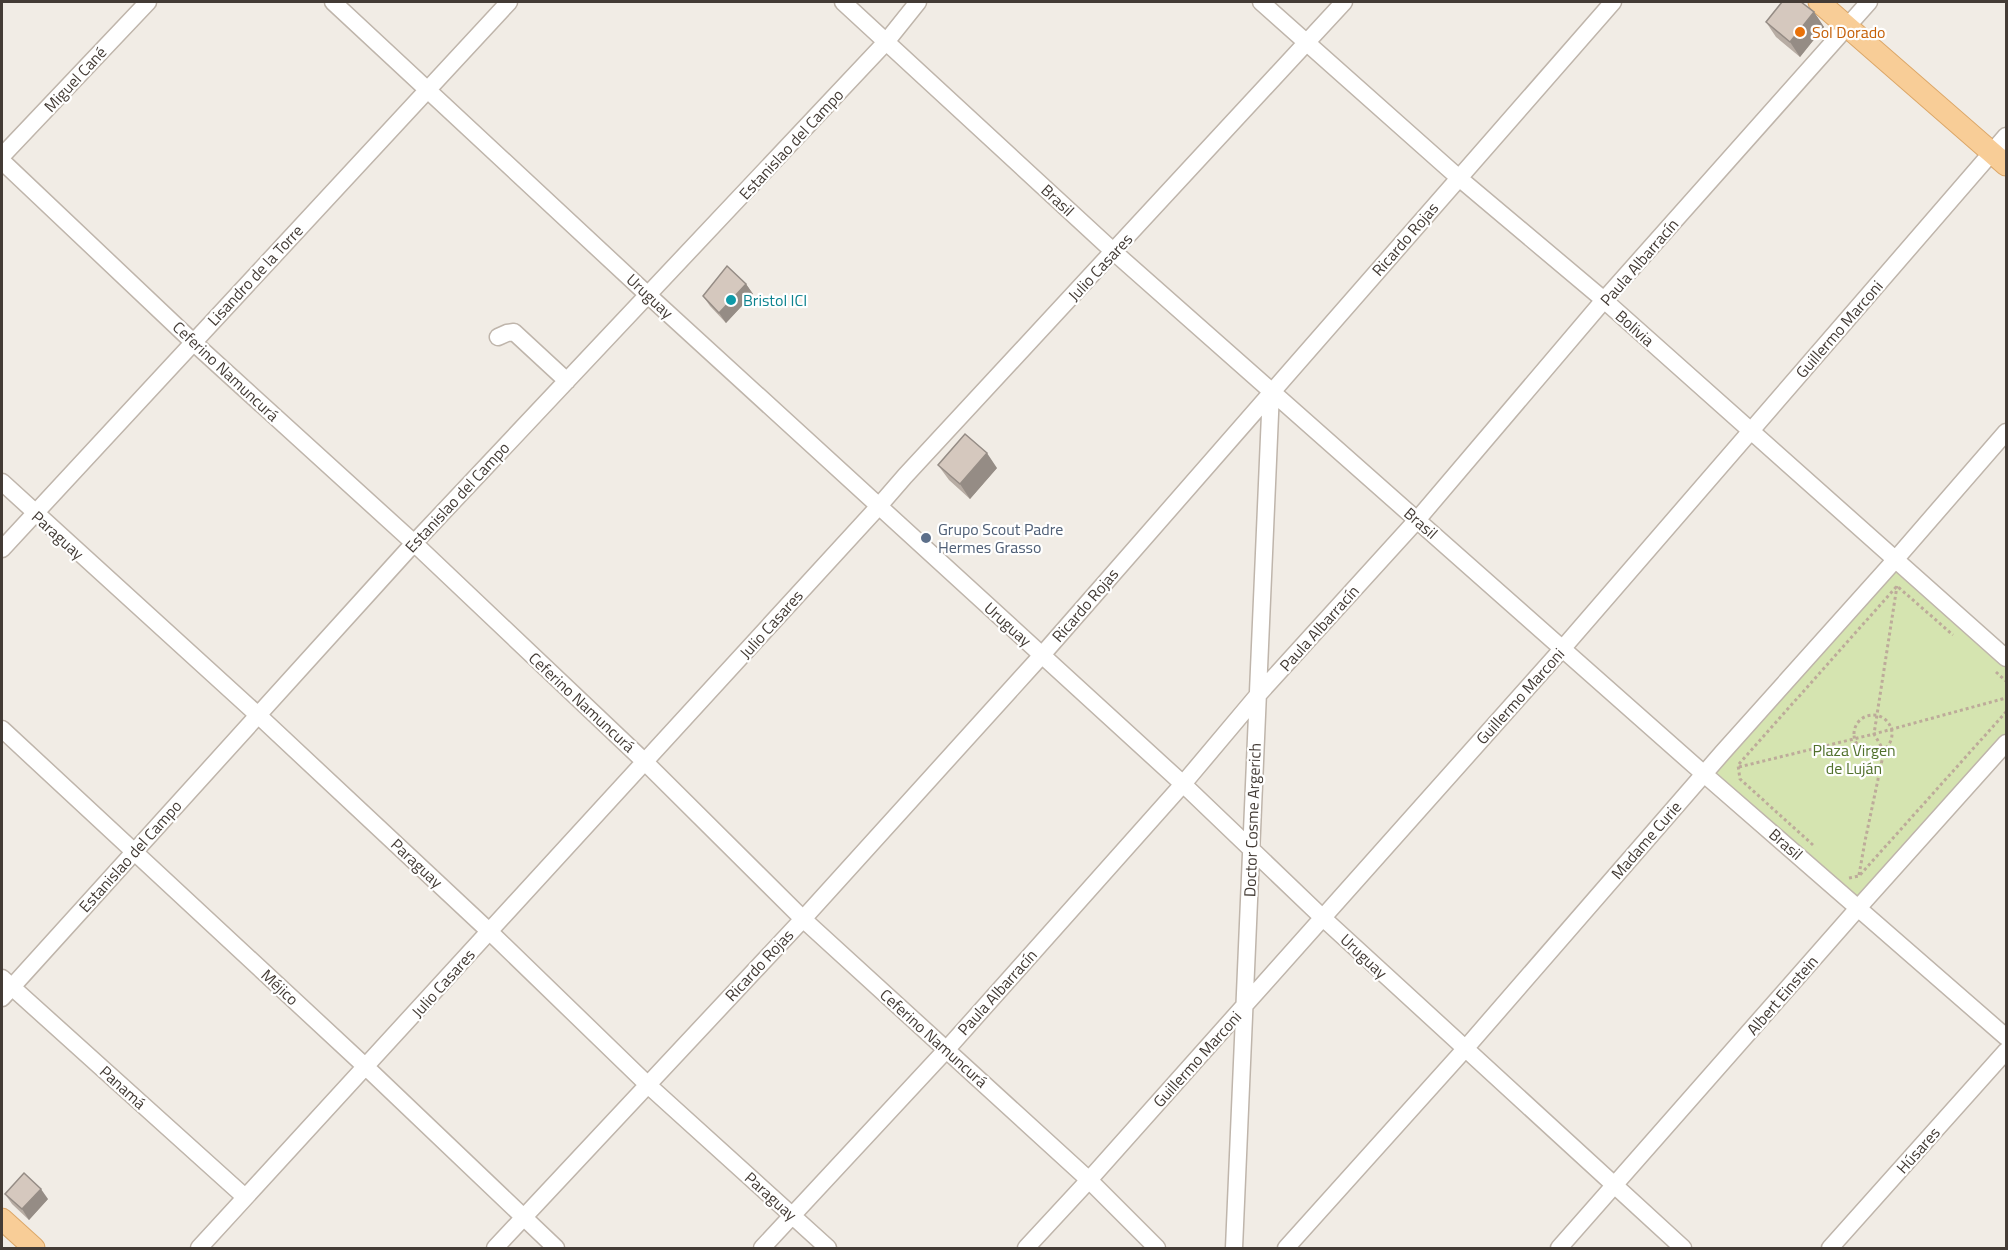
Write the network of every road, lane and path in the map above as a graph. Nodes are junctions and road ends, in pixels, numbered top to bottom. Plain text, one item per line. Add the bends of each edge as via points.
1 (148, 2) edge
2 (333, 2) edge
3 (509, 2) edge
4 (843, 2) edge
5 (918, 2) edge
6 (1261, 2) edge
7 (1344, 2) edge
8 (1613, 2) edge
9 (1819, 2) edge
10 (1869, 2) edge
11 (1847, 26) junction
12 (886, 42) junction
13 (1307, 42) junction
14 (428, 89) junction
15 (2007, 136) edge
16 (2, 156) edge
17 (1999, 159) edge
18 (2, 161) edge
19 (1459, 178) junction
20 (1114, 252) junction
21 (648, 295) junction
22 (1604, 300) junction
23 (498, 337) dead end
24 (193, 342) junction
25 (567, 381) junction
26 (1271, 391) junction
27 (1749, 431) junction
28 (2007, 432) edge
29 (2, 482) edge
30 (879, 506) junction
31 (34, 514) junction
32 (1417, 520) junction
33 (414, 543) junction
34 (2, 549) edge
35 (1895, 561) junction
36 (1897, 586) junction
37 (1956, 637) dead end
38 (1563, 648) junction
39 (1042, 655) junction
40 (2007, 658) edge
41 (1990, 666) dead end
42 (2007, 681) edge
43 (1257, 696) junction
44 (2007, 698) edge
45 (2007, 712) edge
46 (1876, 715) junction
47 (259, 716) junction
48 (2, 729) edge
49 (1891, 729) junction
50 (1874, 734) junction
51 (1854, 738) junction
52 (2007, 743) edge
53 (1884, 751) junction
54 (1723, 752) junction
55 (645, 762) junction
56 (1738, 765) junction
57 (1704, 774) junction
58 (1183, 783) junction
59 (1815, 848) dead end
60 (1252, 849) junction
61 (134, 852) junction
62 (1859, 876) junction
63 (1849, 878) dead end
64 (1859, 907) junction
65 (1323, 918) junction
66 (803, 919) junction
67 (490, 932) junction
68 (5, 988) edge
69 (1244, 1006) junction
70 (2007, 1037) edge
71 (947, 1049) junction
72 (1465, 1049) junction
73 (2007, 1051) edge
74 (366, 1067) junction
75 (648, 1085) junction
76 (1089, 1180) junction
77 (1615, 1186) junction
78 (245, 1197) junction
79 (793, 1216) junction
80 (523, 1218) junction
81 (2, 1219) edge
82 (34, 1248) edge
83 (199, 1248) edge
84 (495, 1248) edge
85 (556, 1248) edge
86 (762, 1248) edge
87 (828, 1248) edge
88 (1026, 1248) edge
89 (1157, 1248) edge
90 (1234, 1248) edge
91 (1286, 1248) edge
92 (1559, 1248) edge
93 (1683, 1248) edge
94 (1830, 1248) edge

1 - 16 street, Miguel Cané
2 - 14 street, Uruguay
3 - 14 street, Lisandro de la Torre
4 - 12 street, Brasil
5 - 12 street, Estanislao del Campo
6 - 13 street, Bolivia
7 - 13 street, Julio Casares
8 - 19 street, Ricardo Rojas
9 - 11 main road
10 - 11 street, Paula Albarracín
11 - 17 main road
11 - 22 street, Paula Albarracín
12 - 20 street, Brasil
12 - 21 street, Estanislao del Campo
13 - 19 street, Bolivia
13 - 20 street, Julio Casares
14 - 21 street, Uruguay
14 - 24 street, Lisandro de la Torre
15 - 17 street, Guillermo Marconi
17 - 27 street, Guillermo Marconi
18 - 24 street, Ceferino Namuncurá
19 - 22 street, Bolivia
19 - 26 street, Ricardo Rojas
20 - 26 street, Brasil
20 - 30 street, Julio Casares
21 - 25 street, Estanislao del Campo
21 - 30 street, Uruguay
22 - 27 street, Bolivia
22 - 32 street, Paula Albarracín
23 - 25 street via 514,332
24 - 31 street, Lisandro de la Torre
24 - 33 street, Ceferino Namuncurá
25 - 33 street, Estanislao del Campo
26 - 32 street, Brasil
26 - 39 street, Ricardo Rojas
26 - 43 street, Doctor Cosme Argerich
27 - 35 street, Bolivia
27 - 38 street, Guillermo Marconi
28 - 35 street, Madame Curie
29 - 31 street, Paraguay
30 - 39 street, Uruguay
30 - 55 street, Julio Casares
31 - 34 street, Lisandro de la Torre
31 - 47 street, Paraguay
32 - 38 street, Brasil
32 - 43 street, Paula Albarracín
33 - 47 street, Estanislao del Campo
33 - 55 street, Ceferino Namuncurá
35 - 36 path
35 - 40 street, Bolivia
35 - 54 street, Madame Curie
36 - 37 path
36 - 46 path
36 - 56 path
38 - 57 street, Brasil
38 - 65 street, Guillermo Marconi
39 - 58 street, Uruguay
39 - 66 street, Ricardo Rojas
41 - 42 path
43 - 58 street, Paula Albarracín
43 - 60 street, Doctor Cosme Argerich
44 - 49 path
45 - 62 path
46 - 49 path via 1887,720
46 - 50 path
46 - 51 path via 1860,720
47 - 61 street, Estanislao del Campo
47 - 67 street, Paraguay
48 - 61 street, Méjico
49 - 50 path
49 - 53 path via 1891,742
50 - 51 path
50 - 53 path
51 - 53 path via 1867,753
51 - 56 path via 1740,768
52 - 64 street, Albert Einstein
53 - 62 path
54 - 56 path
54 - 57 street, Madame Curie
55 - 66 street, Ceferino Namuncurá
55 - 67 street, Julio Casares
56 - 59 path via 1740,779
57 - 64 street, Brasil
57 - 72 street, Madame Curie
58 - 60 street, Uruguay
58 - 71 street, Paula Albarracín
60 - 65 street, Uruguay
60 - 69 street, Doctor Cosme Argerich
61 - 68 street, Estanislao del Campo
61 - 74 street, Méjico
62 - 63 path
62 - 64 path
64 - 70 street, Brasil
64 - 77 street, Albert Einstein
65 - 69 street, Guillermo Marconi
65 - 72 street, Uruguay
66 - 71 street, Ceferino Namuncurá
66 - 75 street, Ricardo Rojas
67 - 74 street, Julio Casares
67 - 75 street, Paraguay
68 - 78 street, Panamá
69 - 76 street, Guillermo Marconi
69 - 90 street, Doctor Cosme Argerich
71 - 76 street, Ceferino Namuncurá
71 - 79 street, Paula Albarracín
72 - 77 street, Uruguay
72 - 91 street, Madame Curie
73 - 94 street, Húsares
74 - 78 street, Julio Casares
74 - 80 street, Méjico
75 - 79 street, Paraguay
75 - 80 street, Ricardo Rojas
76 - 88 street, Guillermo Marconi
76 - 89 street, Ceferino Namuncurá
77 - 92 street, Albert Einstein
77 - 93 street, Uruguay
78 - 83 street, Julio Casares
79 - 86 street, Paula Albarracín
79 - 87 street, Paraguay
80 - 84 street, Ricardo Rojas
80 - 85 street, Méjico
81 - 82 main road

